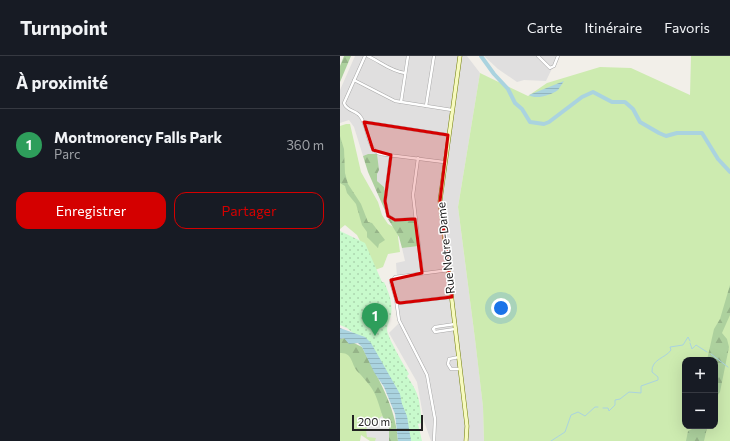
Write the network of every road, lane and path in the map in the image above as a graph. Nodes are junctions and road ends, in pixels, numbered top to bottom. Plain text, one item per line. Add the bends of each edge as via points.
1 (367, 56) edge
2 (408, 56) edge
3 (434, 56) edge
4 (460, 56) edge
5 (538, 56) edge
6 (558, 56) edge
7 (405, 73) junction
8 (354, 80) junction
9 (401, 102) junction
10 (426, 106) junction
11 (452, 110) junction
12 (364, 122) junction
13 (448, 135) junction
14 (391, 155) junction
15 (418, 158) junction
16 (444, 162) junction
17 (415, 219) junction
18 (449, 270) junction
19 (422, 274) junction
20 (452, 297) junction
21 (397, 302) junction
22 (455, 324) junction
23 (455, 329) junction
24 (459, 357) junction
25 (460, 369) junction
26 (434, 441) edge
27 (466, 441) edge

1 - 7 street via 392,70
1 - 8 street
2 - 7 street
3 - 10 street
4 - 11 street, Rue Notre-Dame
5 - 6 street via 550,68 554,66
7 - 9 street
8 - 9 street via 389,99
8 - 12 street via 346,96 345,105 360,115
9 - 10 street
10 - 11 street
11 - 13 street, Rue Notre-Dame
12 - 13 street
12 - 14 street via 373,150
13 - 16 street, Rue Notre-Dame
14 - 15 street
14 - 17 street via 385,201 388,216 395,220
15 - 16 street
15 - 17 street via 413,195
16 - 18 street, Rue Notre-Dame via 440,201
17 - 19 street
18 - 19 street
18 - 20 street, Rue Notre-Dame
19 - 21 street via 395,277 391,280
20 - 21 street
20 - 22 street, Rue Notre-Dame
21 - 26 street via 399,320 427,375 434,419
22 - 23 street, Rue Notre-Dame
22 - 23 street via 433,329 435,332
23 - 24 street, Rue Notre-Dame
24 - 25 street, Rue Notre-Dame
24 - 25 street via 449,359 448,364 451,369
25 - 27 street, Rue Notre-Dame via 467,426

